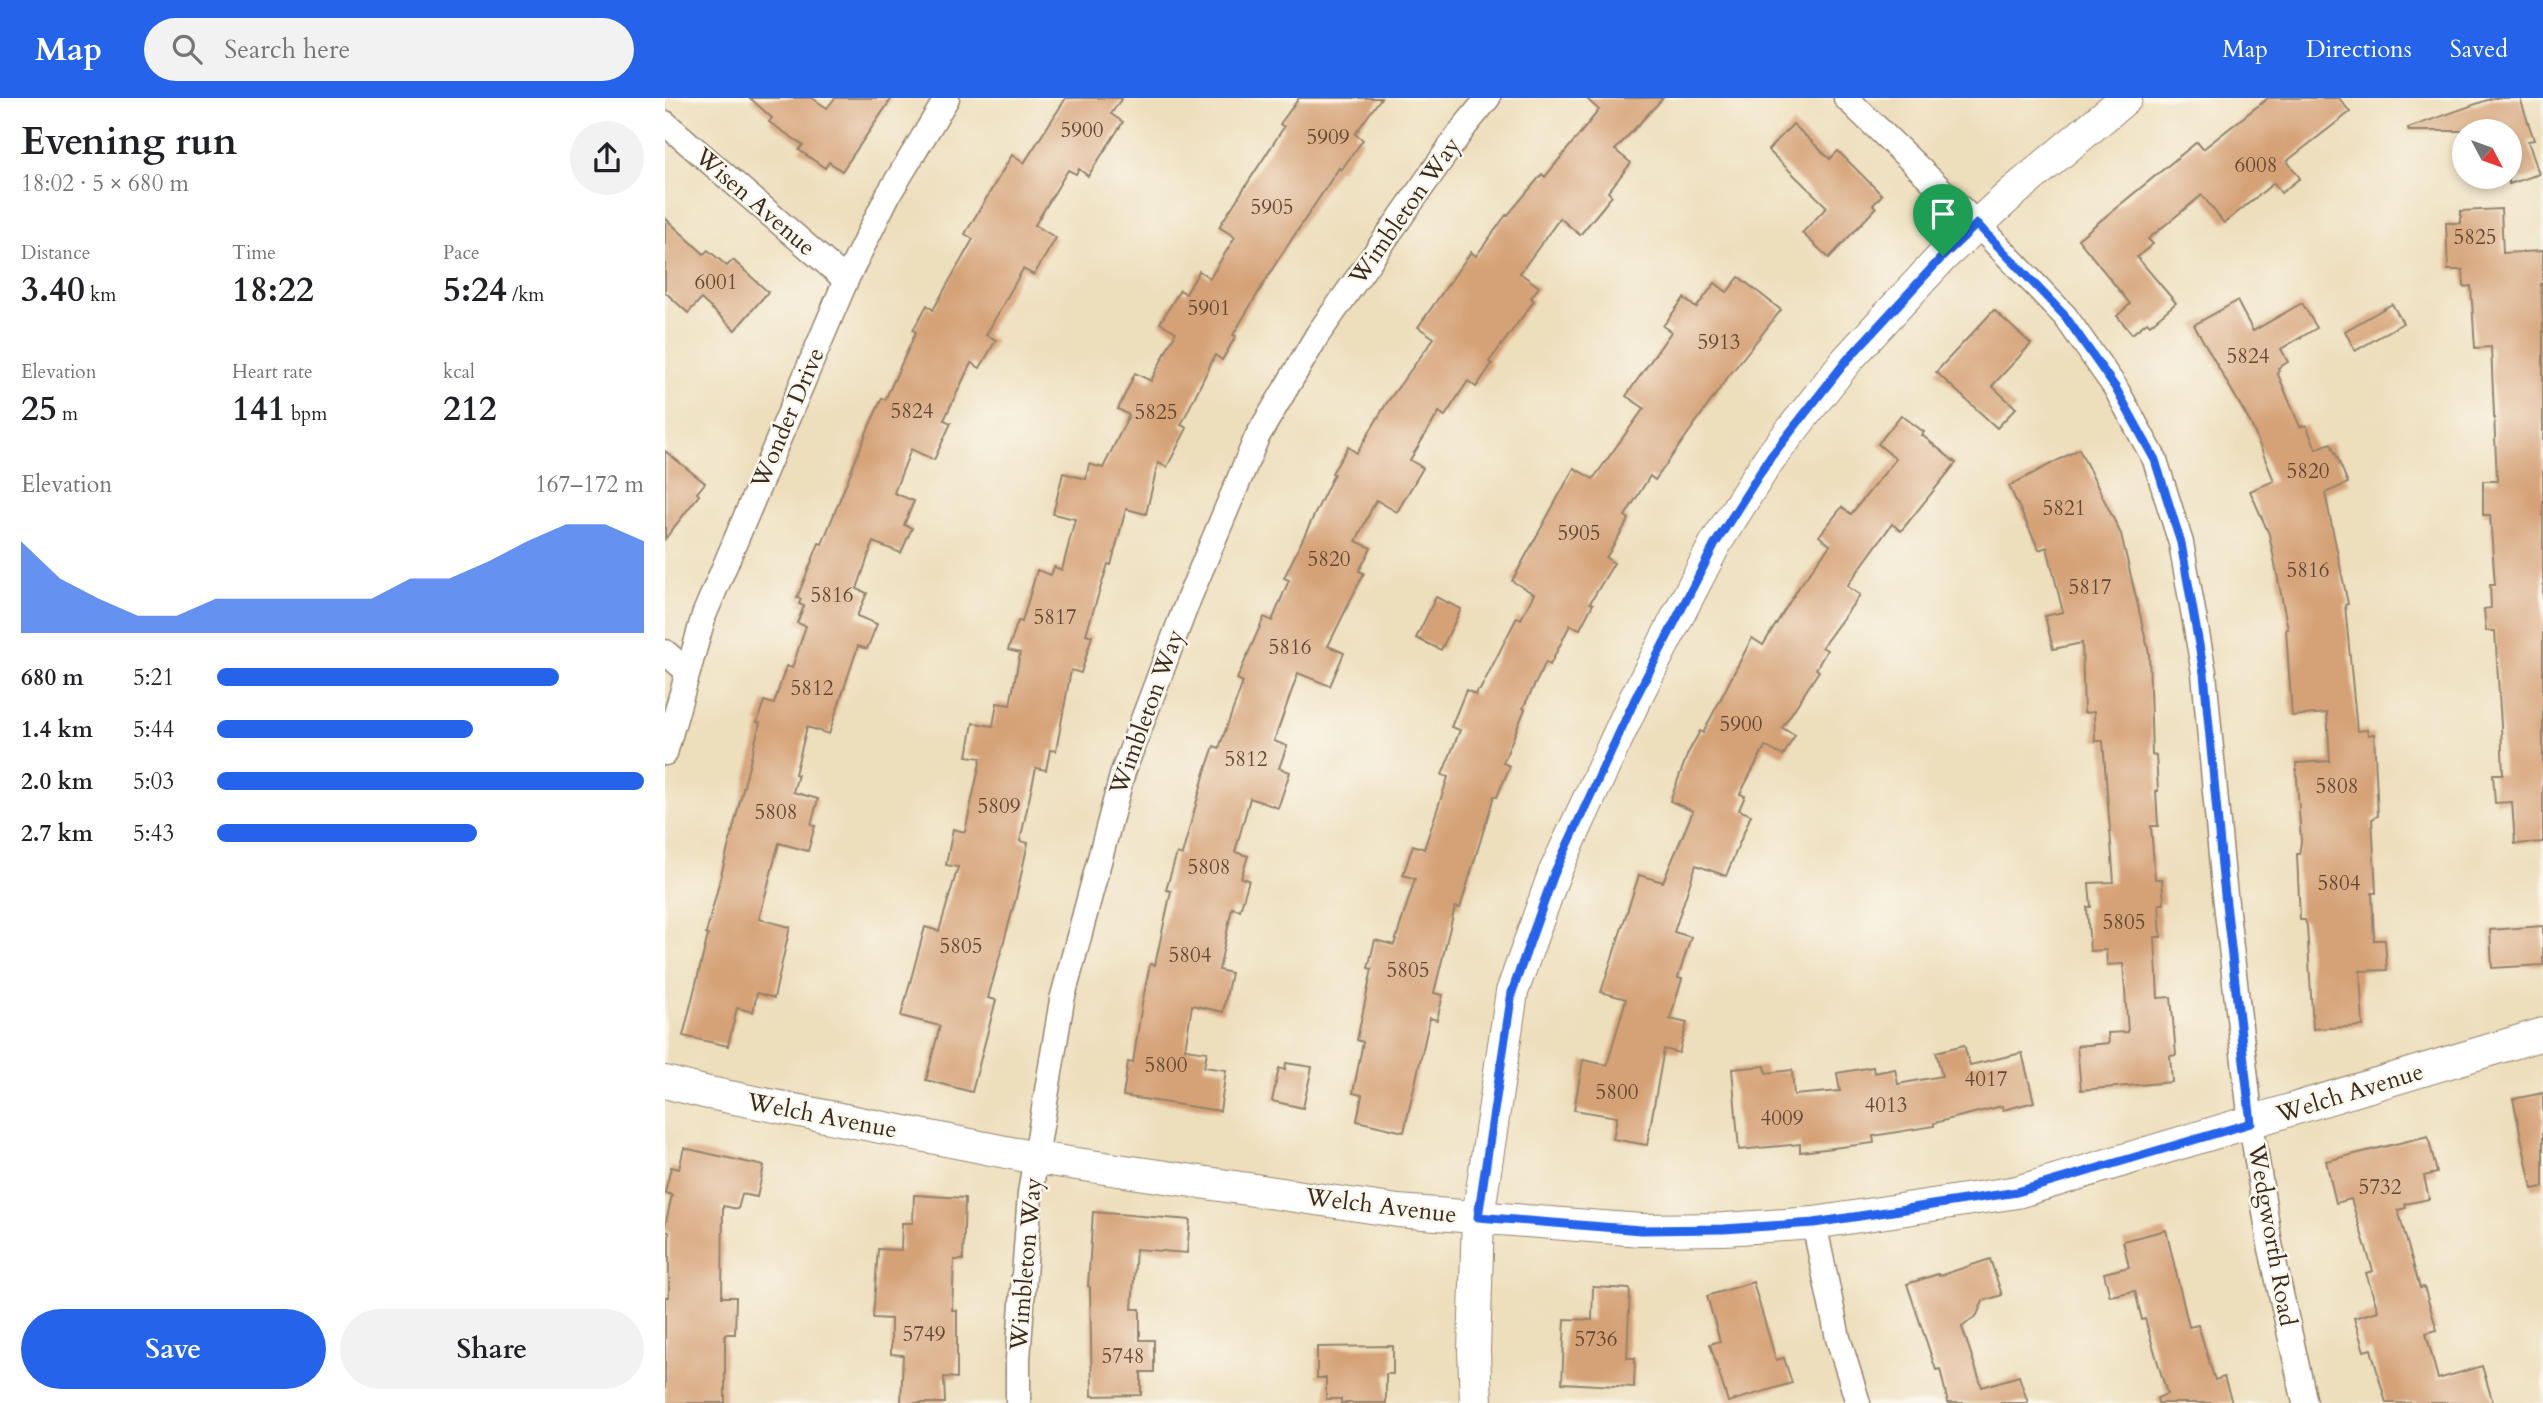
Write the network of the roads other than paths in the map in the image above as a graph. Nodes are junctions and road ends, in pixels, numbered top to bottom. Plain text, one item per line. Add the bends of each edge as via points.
1 (947, 98) edge
2 (1487, 98) edge
3 (1846, 98) edge
4 (2126, 98) edge
5 (665, 123) edge
6 (1977, 224) junction
7 (846, 280) junction
8 (665, 652) edge
9 (688, 672) junction
10 (665, 753) edge
11 (2543, 1034) edge
12 (665, 1082) edge
13 (2251, 1123) junction
14 (1036, 1158) junction
15 (1478, 1217) junction
16 (1814, 1223) junction
17 (1018, 1403) edge
18 (1476, 1403) edge
19 (1859, 1403) edge
20 (2305, 1403) edge

1 - 7 street, Wonder Drive via 888,195
2 - 14 street, Wimbleton Way via 1318,334 1257,437 1123,772 1062,1000
3 - 6 street, Wedgworth Road
4 - 6 street
5 - 7 street, Wisen Avenue
6 - 13 street, Wedgworth Road via 2065,316 2115,387 2155,460 2181,543 2204,673
6 - 15 street via 1847,360 1769,459 1715,544 1636,697 1554,874 1512,992
7 - 9 street, Wonder Drive via 704,615
8 - 9 street
9 - 10 street, Wonder Drive
11 - 13 street, Welch Avenue
12 - 14 street, Welch Avenue
13 - 16 street, Welch Avenue via 2017,1192
13 - 20 street, Wedgworth Road via 2270,1244
14 - 15 street, Welch Avenue via 1398,1211
14 - 17 street, Wimbleton Way
15 - 16 street, Welch Avenue via 1641,1230
15 - 18 street
16 - 19 street via 1838,1338

